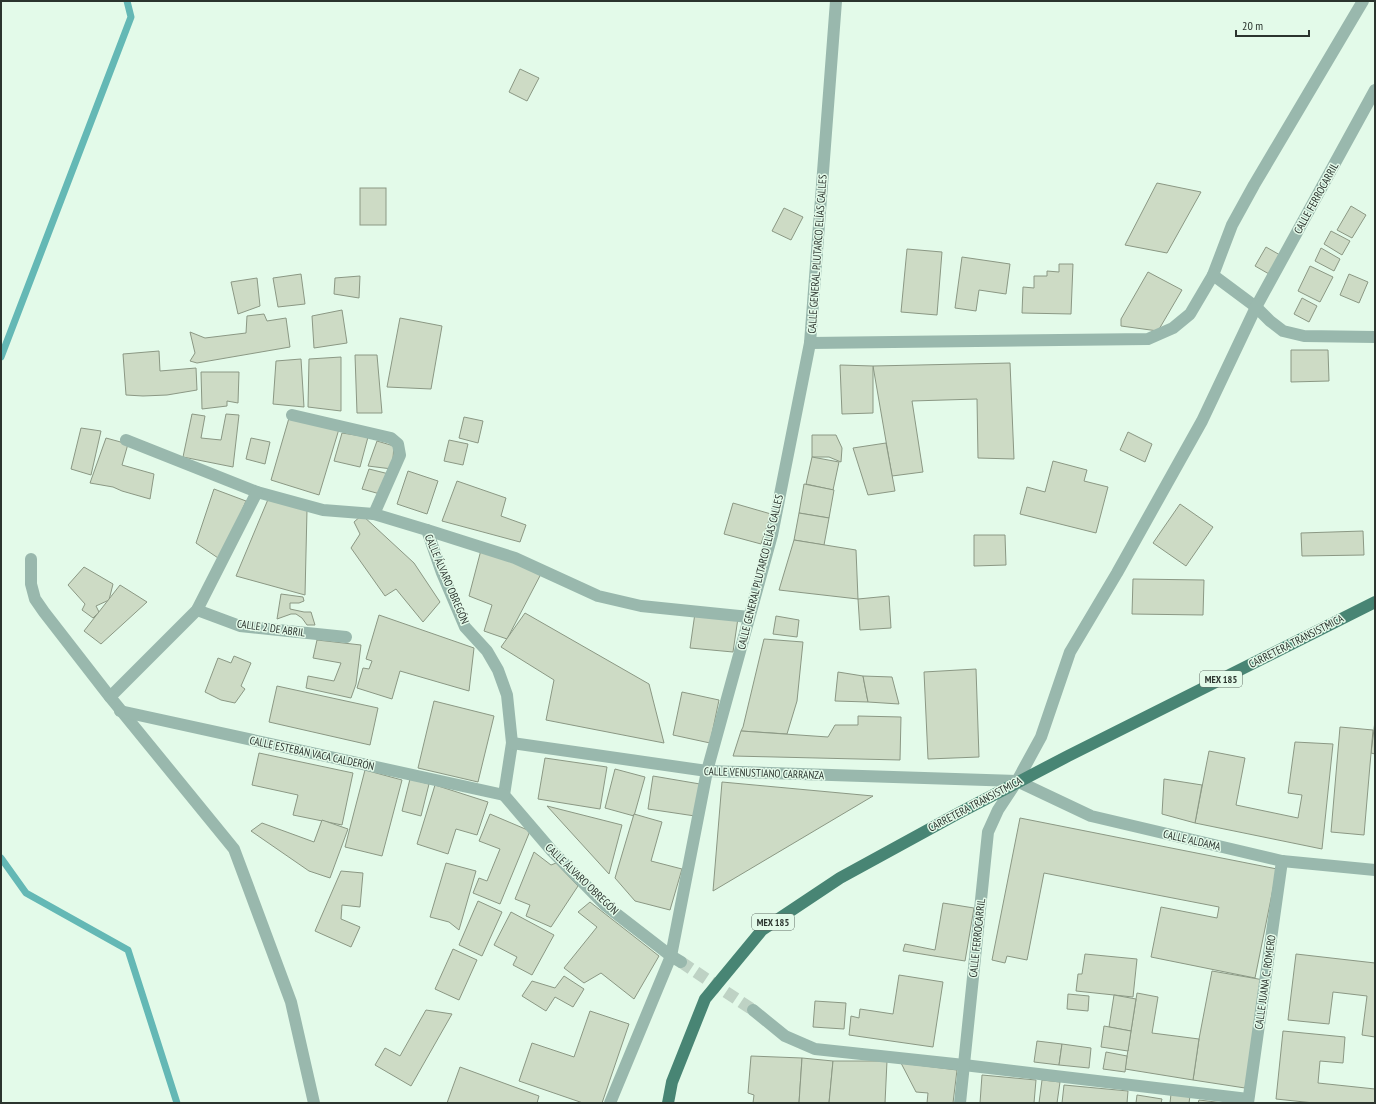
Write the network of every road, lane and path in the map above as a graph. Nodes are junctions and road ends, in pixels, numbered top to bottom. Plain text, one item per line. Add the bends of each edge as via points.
1 (836, 1) edge
2 (1363, 1) edge
3 (1375, 90) edge
4 (1213, 275) junction
5 (1256, 307) junction
6 (1375, 337) edge
7 (810, 343) junction
8 (292, 415) dead end
9 (126, 440) dead end
10 (257, 492) junction
11 (374, 514) junction
12 (427, 530) junction
13 (31, 559) dead end
14 (1375, 602) edge
15 (197, 610) junction
16 (749, 617) junction
17 (346, 637) dead end
18 (110, 697) junction
19 (120, 711) junction
20 (512, 743) junction
21 (707, 772) junction
22 (1018, 781) junction
23 (504, 795) junction
24 (1282, 861) junction
25 (1375, 870) edge
26 (676, 959) junction
27 (753, 1010) tunnel mouth
28 (964, 1065) junction
29 (1248, 1101) edge
30 (314, 1103) edge
31 (610, 1103) edge
32 (668, 1103) edge
33 (960, 1103) edge

1 - 7 street, CALLE GENERAL PLUTARCO ELÍAS CALLES
2 - 4 street via 1232,225
3 - 5 street, CALLE FERROCARRIL
4 - 5 street
4 - 7 street via 1190,314 1173,328 1148,339
5 - 6 street via 1283,331 1304,336
5 - 22 street, CALLE FERROCARRIL via 1202,421 1070,652 1041,738
7 - 16 street, CALLE GENERAL PLUTARCO ELÍAS CALLES via 772,535
8 - 11 street via 391,438 398,444 400,455
9 - 10 street, CALLE ÁLVARO OBREGÓN
10 - 11 street, CALLE ÁLVARO OBREGÓN via 322,510
10 - 15 street
11 - 12 street, CALLE ÁLVARO OBREGÓN
12 - 16 street via 515,558 598,596 642,606
12 - 20 street, CALLE ÁLVARO OBREGÓN via 465,627 487,651 498,670 507,695
13 - 18 street via 31,584 35,599
14 - 32 main road, CARRETERA TRANSISTMICA / MEX 185 via 957,814 840,878 762,930 705,999 672,1082
15 - 17 street, CALLE 2 DE ABRIL via 240,626
15 - 18 street
16 - 21 street, CALLE GENERAL PLUTARCO ELÍAS CALLES
18 - 19 street
19 - 23 street, CALLE ESTEBAN VACA CALDERÓN
19 - 30 street via 234,849 291,1002
20 - 21 street, CALLE VENUSTIANO CARRANZA
20 - 23 street, CALLE ÁLVARO OBREGÓN
21 - 22 street, CALLE VENUSTIANO CARRANZA
21 - 26 street, CALLE GENERAL PLUTARCO ELÍAS CALLES
22 - 24 street, CALLE ALDAMA via 1091,816
22 - 28 street, CALLE FERROCARRIL via 998,810 988,832
23 - 26 street, CALLE ÁLVARO OBREGÓN via 552,851 605,905
24 - 25 street, CALLE ALDAMA
24 - 29 street, CALLE JUANA C. ROMERO
26 - 31 street, CALLE GENERAL PLUTARCO ELÍAS CALLES
27 - 28 street via 785,1036 815,1049
28 - 29 street
28 - 33 street, CALLE FERROCARRIL

